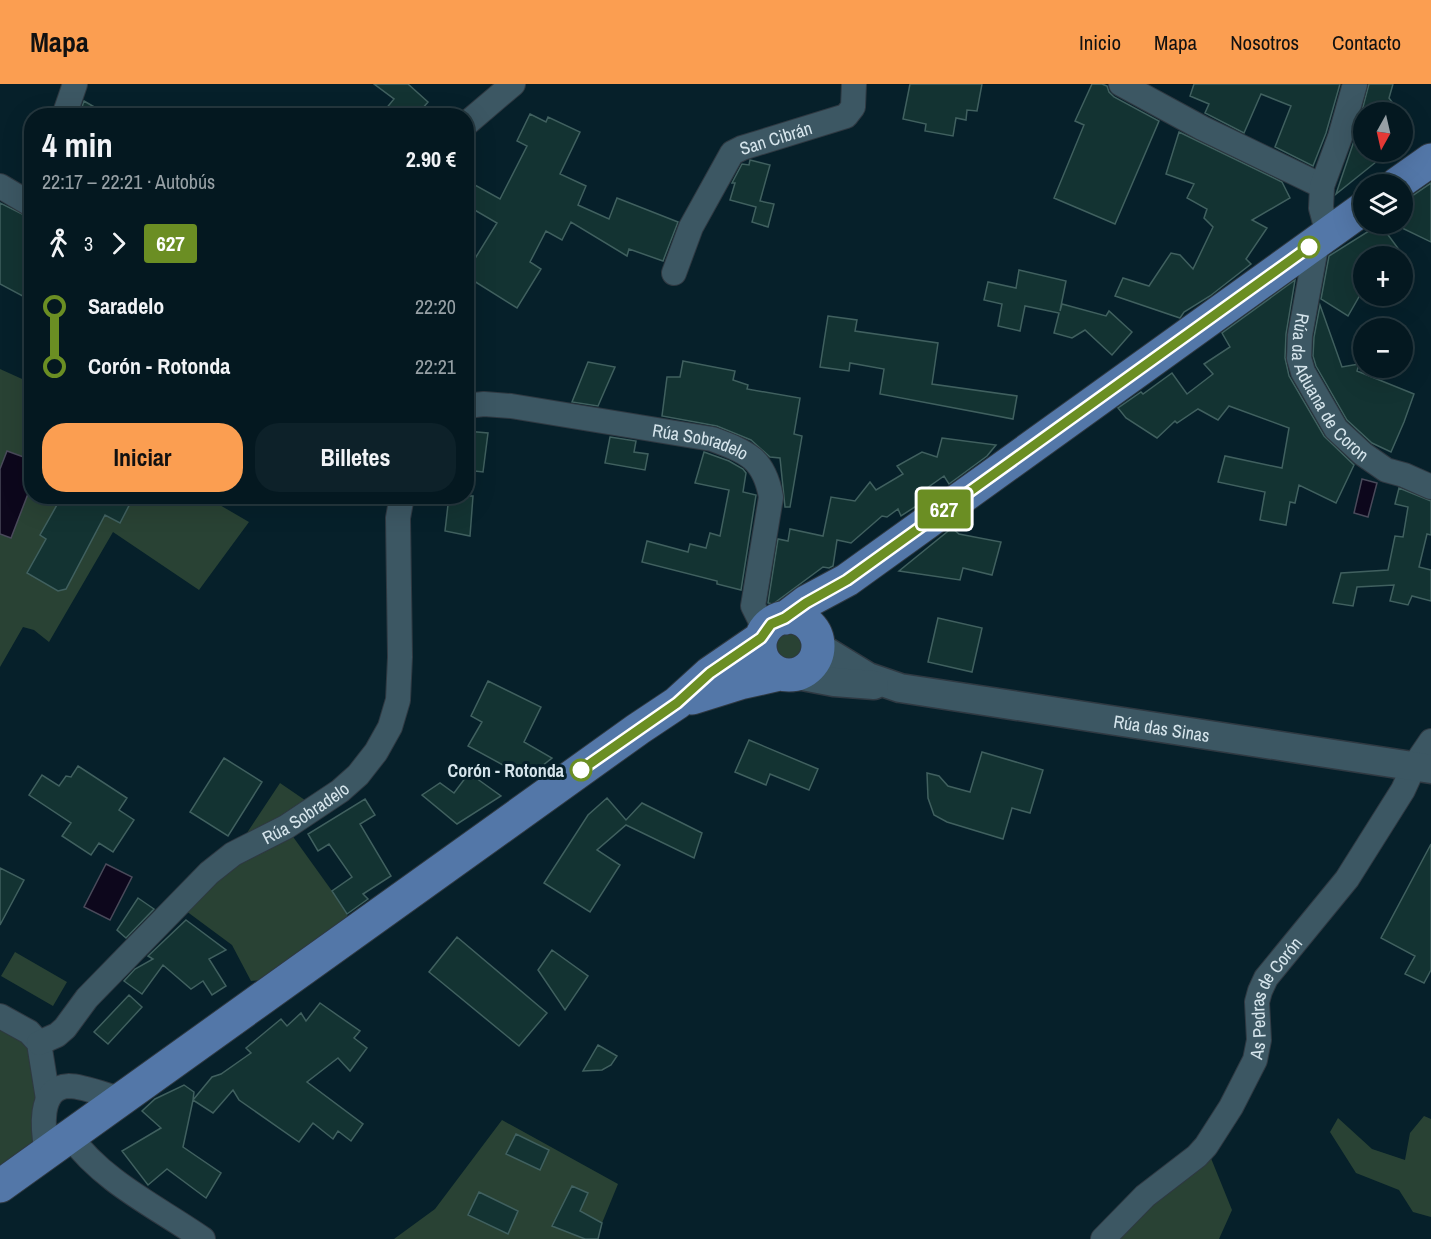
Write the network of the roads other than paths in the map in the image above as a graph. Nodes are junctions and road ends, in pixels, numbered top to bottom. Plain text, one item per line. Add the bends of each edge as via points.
1 (75, 84) edge
2 (513, 84) edge
3 (854, 84) edge
4 (1121, 84) edge
5 (1355, 84) edge
6 (67, 108) edge
7 (474, 117) edge
8 (1431, 159) edge
9 (1410, 174) edge
10 (1322, 186) junction
11 (1353, 216) edge
12 (1322, 238) junction
13 (674, 273) dead end
14 (474, 405) edge
15 (1431, 487) edge
16 (401, 504) edge
17 (847, 580) junction
18 (770, 628) junction
19 (818, 641) junction
20 (789, 675) junction
21 (891, 686) junction
22 (677, 703) junction
23 (1431, 741) edge
24 (1422, 767) edge
25 (0, 1016) edge
26 (40, 1048) junction
27 (71, 1086) junction
28 (48, 1099) junction
29 (119, 1099) junction
30 (65, 1140) junction
31 (0, 1186) edge
32 (203, 1239) edge
33 (1103, 1239) edge

1 - 6 street
2 - 7 street
3 - 13 street, San Cibrán via 853,107 846,116 732,153 691,226
4 - 10 street
5 - 10 street
8 - 9 main road
10 - 12 street
11 - 12 main road
12 - 15 street, Rúa da Aduana de Coron via 1300,335 1303,372 1336,429 1363,454 1386,471
12 - 17 main road
14 - 18 street, Rúa Sobradelo via 511,406 712,439 738,448 759,464 768,480 771,497 753,606
16 - 26 street, Rúa Sobradelo via 398,700 390,727 376,752 340,791 285,827 233,854 209,873 87,998 65,1028
17 - 18 main road
17 - 19 main road
18 - 19 main road via 795,618 812,628
18 - 20 main road via 760,647 766,664
18 - 22 main road
19 - 20 main road via 812,663 806,670
19 - 21 street, Rúa das Sinas via 853,669
20 - 21 street, Rúa das Sinas
20 - 22 main road via 740,683
21 - 24 street, Rúa das Sinas
22 - 29 main road
23 - 24 street, As Pedras de Corón
24 - 33 street, As Pedras de Corón via 1347,879 1266,978 1257,1002 1259,1040 1255,1059 1206,1146 1145,1196
25 - 26 street via 29,1032
26 - 27 street
26 - 28 street
27 - 28 street via 57,1090
27 - 29 street
27 - 30 street via 78,1111
28 - 30 street via 43,1132
29 - 30 main road
30 - 31 main road
30 - 32 street via 110,1177

